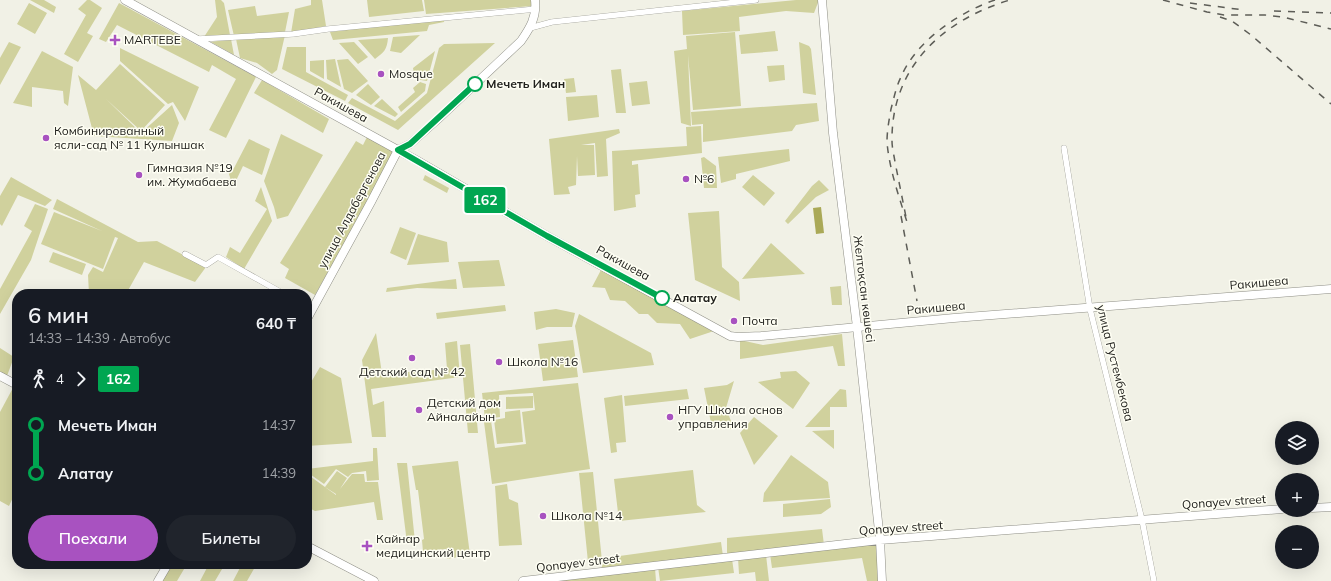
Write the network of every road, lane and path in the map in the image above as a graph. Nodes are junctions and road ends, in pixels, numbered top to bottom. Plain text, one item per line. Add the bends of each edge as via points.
1 (125, 0) edge
2 (535, 0) edge
3 (756, 0) edge
4 (822, 0) edge
5 (536, 9) junction
6 (530, 28) junction
7 (197, 39) junction
8 (1064, 148) dead end
9 (398, 150) junction
10 (185, 254) dead end
11 (275, 289) edge
12 (1331, 289) edge
13 (312, 303) edge
14 (1090, 308) junction
15 (857, 327) junction
16 (0, 376) edge
17 (12, 382) edge
18 (1331, 506) edge
19 (1319, 507) edge
20 (1275, 510) edge
21 (1142, 520) junction
22 (880, 540) junction
23 (312, 549) edge
24 (165, 569) edge
25 (158, 581) edge
26 (374, 581) edge
27 (523, 581) edge
28 (882, 581) edge
29 (1154, 581) edge

1 - 7 street, Ракишева
2 - 5 street, улица Алдабергенова
3 - 6 street via 552,22
4 - 15 street, Желтоқсан көшесі via 833,134
5 - 6 street, улица Алдабергенова
5 - 7 street via 293,34
6 - 9 street, улица Алдабергенова via 521,41 438,120 410,144
7 - 9 street, Ракишева
8 - 14 street, улица Рустембекова
9 - 13 street, улица Алдабергенова via 368,208
9 - 15 street, Ракишева via 547,236 730,336
10 - 11 street via 206,265 218,257
12 - 14 street, Ракишева
14 - 15 street, Ракишева
14 - 21 street, улица Рустембекова
15 - 22 street, Желтоқсан көшесі
16 - 17 street
18 - 19 street
20 - 21 street, Qonayev street
21 - 22 street, Qonayev street
21 - 29 street, улица Рустембекова
22 - 27 street, Qonayev street
22 - 28 street, Желтоқсан көшесі
23 - 26 street
24 - 25 street

